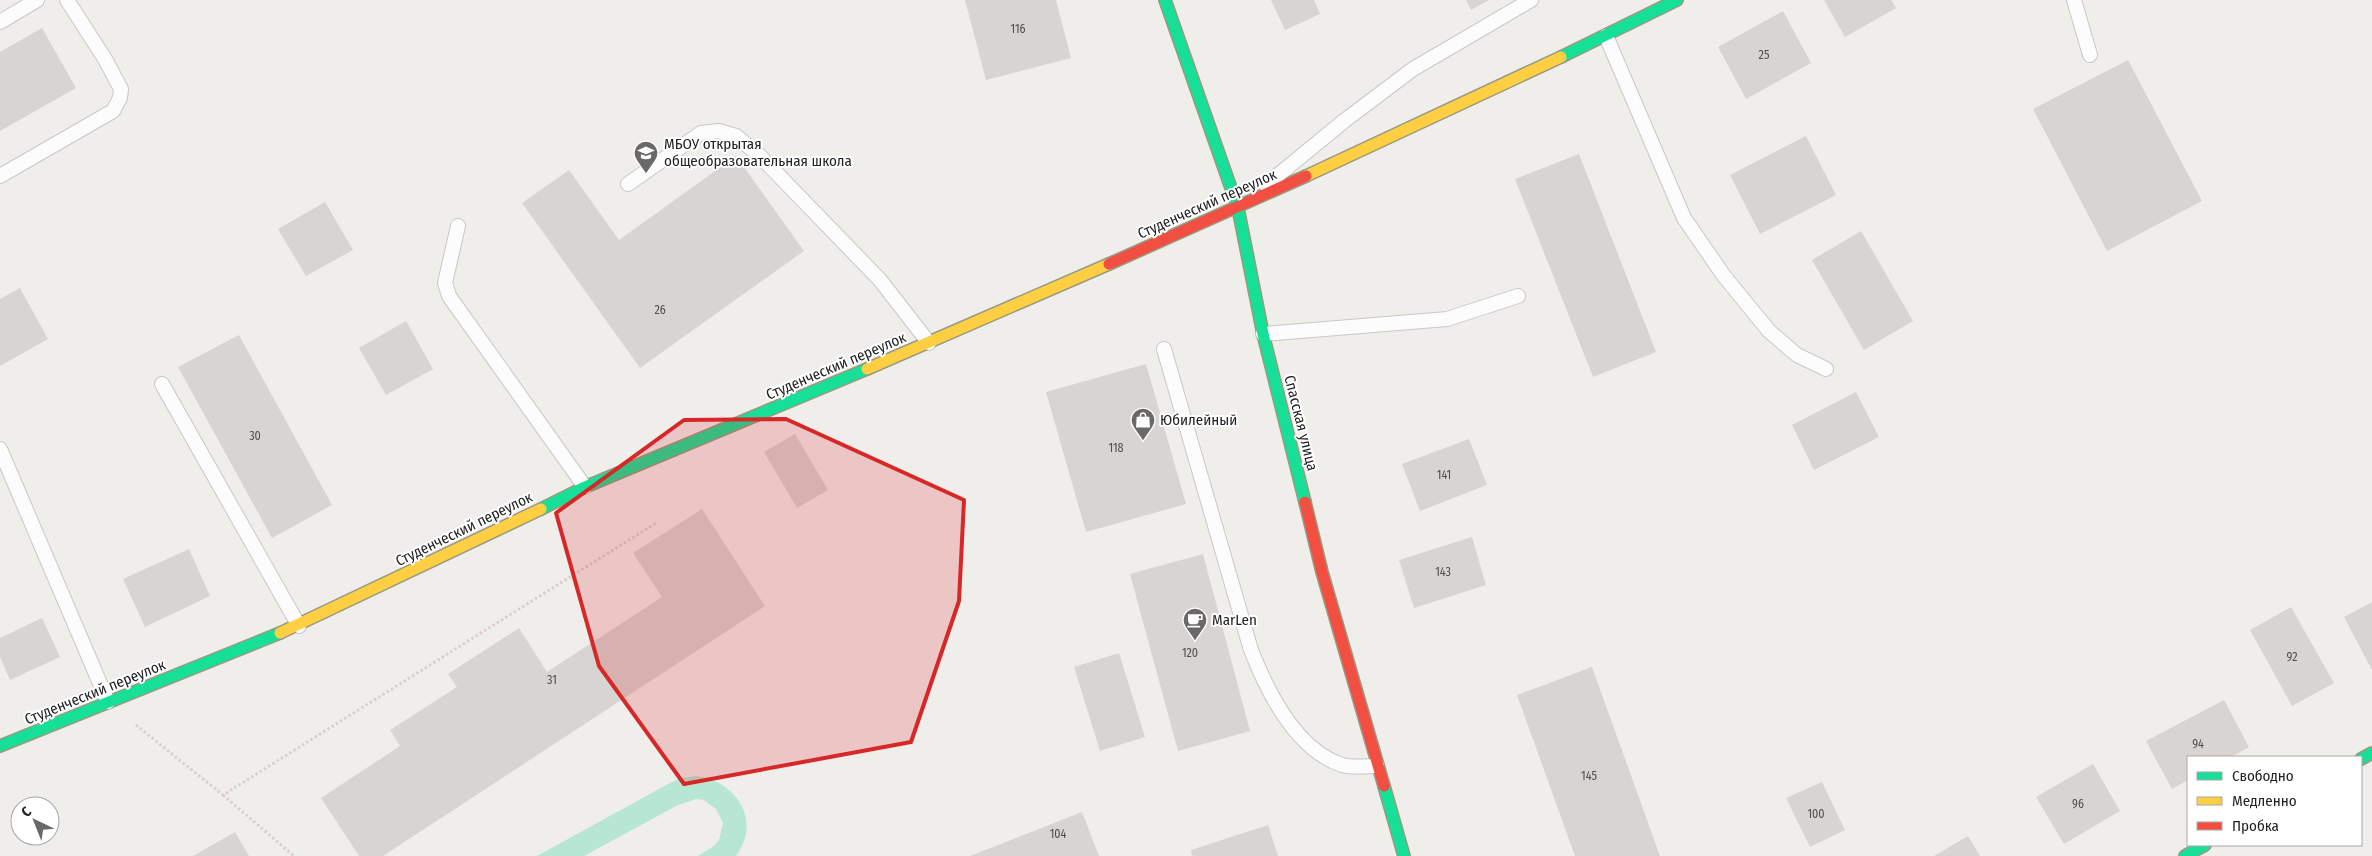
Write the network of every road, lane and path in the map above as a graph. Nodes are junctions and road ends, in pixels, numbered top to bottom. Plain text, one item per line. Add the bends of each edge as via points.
1 (37, 0) edge
2 (67, 0) edge
3 (1165, 0) edge
4 (1531, 0) edge
5 (1677, 0) edge
6 (2074, 0) edge
7 (0, 22) edge
8 (1606, 36) junction
9 (2090, 55) dead end
10 (0, 176) edge
11 (628, 184) dead end
12 (1238, 208) junction
13 (458, 226) dead end
14 (1518, 296) dead end
15 (1264, 334) junction
16 (930, 343) junction
17 (1164, 349) dead end
18 (1826, 369) dead end
19 (162, 384) dead end
20 (0, 449) edge
21 (585, 487) junction
22 (656, 523) dead end
23 (299, 626) junction
24 (108, 702) junction
25 (0, 746) edge
26 (1376, 766) junction
27 (223, 795) junction
28 (2203, 846) edge
29 (294, 856) edge
30 (1404, 856) edge
31 (2184, 856) edge

1 - 7 lane
2 - 10 lane via 105,59 121,89 120,98 113,111
3 - 12 street, Спасская улица
4 - 12 lane via 1413,69
5 - 8 street, Студенческий переулок
6 - 9 lane
8 - 12 street, Студенческий переулок
8 - 18 lane via 1684,218 1724,276 1769,331 1797,355
11 - 16 lane via 702,133 719,131 736,136 760,156 880,280
12 - 15 street, Спасская улица
12 - 16 street, Студенческий переулок
13 - 21 lane via 445,283 449,296
14 - 15 lane via 1447,319
15 - 26 street, Спасская улица via 1322,572
16 - 21 street, Студенческий переулок
17 - 26 lane via 1251,650 1264,684 1287,721 1326,757 1343,766
19 - 23 lane
20 - 24 lane
21 - 23 street, Студенческий переулок
22 - 27 path
23 - 24 street, Студенческий переулок
24 - 25 street, Студенческий переулок
24 - 27 path
26 - 30 street, Спасская улица
27 - 29 path
28 - 31 street

